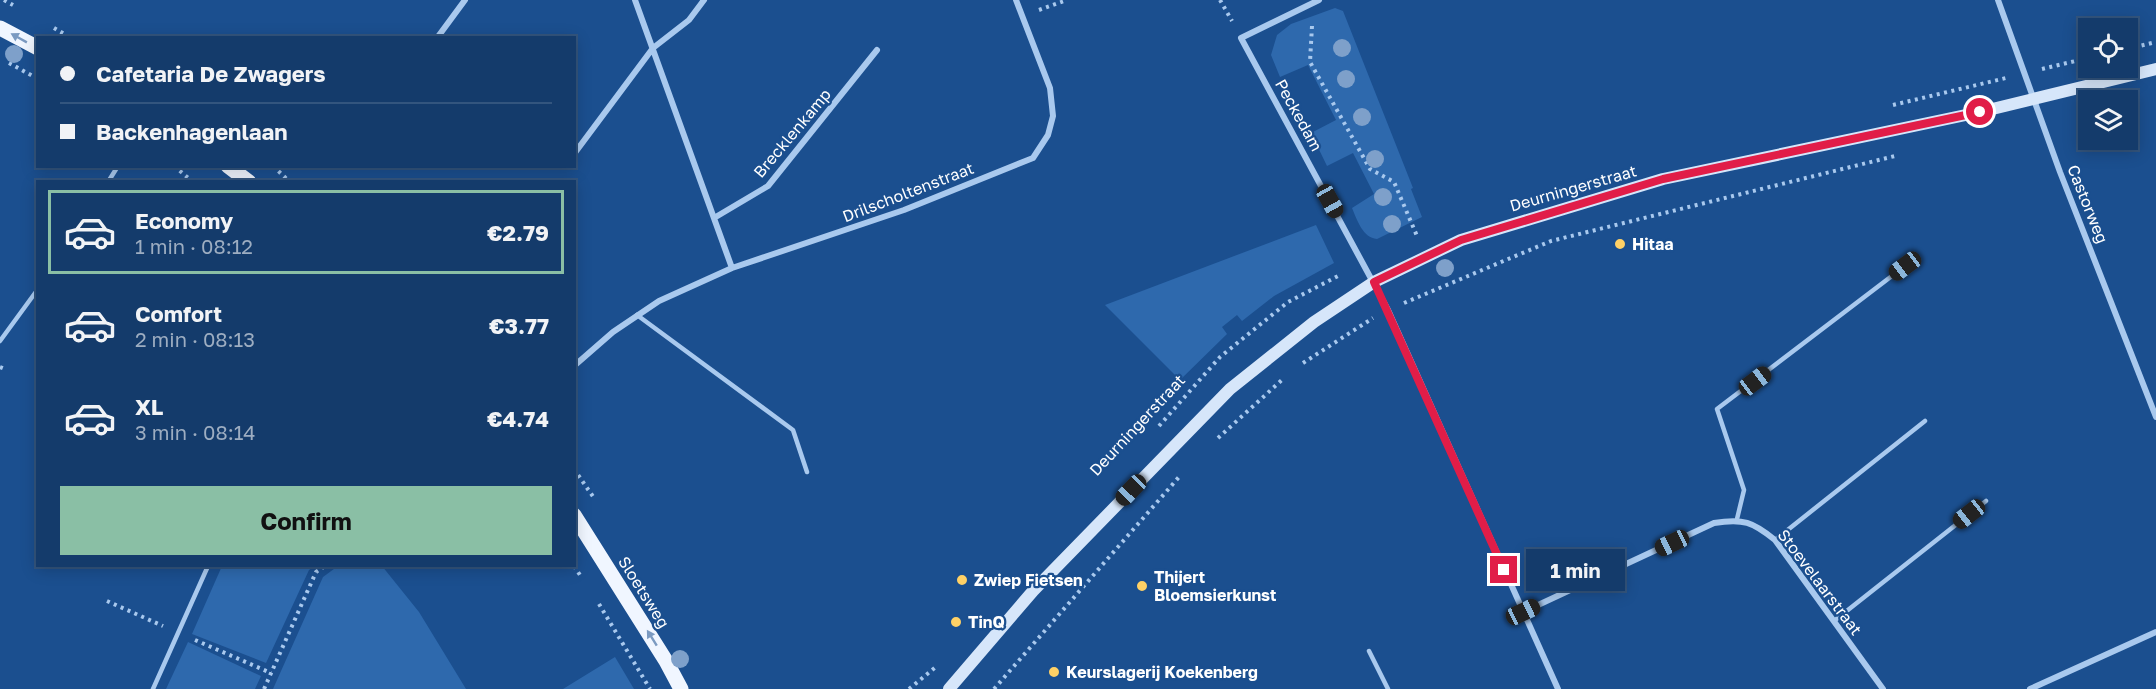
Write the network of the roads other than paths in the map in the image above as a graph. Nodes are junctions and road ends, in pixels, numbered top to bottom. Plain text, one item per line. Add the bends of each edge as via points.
1 (465, 0) edge
2 (635, 0) edge
3 (704, 0) edge
4 (1016, 0) edge
5 (1319, 0) edge
6 (1998, 0) edge
7 (0, 28) edge
8 (438, 36) edge
9 (36, 47) edge
10 (653, 48) junction
11 (877, 50) dead end
12 (2156, 69) edge
13 (2033, 99) junction
14 (576, 151) edge
15 (231, 168) edge
16 (246, 180) edge
17 (714, 218) junction
18 (1905, 266) dead end
19 (732, 268) junction
20 (1374, 282) junction
21 (36, 292) edge
22 (637, 315) junction
23 (0, 341) edge
24 (576, 364) edge
25 (2156, 417) edge
26 (1925, 422) dead end
27 (807, 472) dead end
28 (1986, 501) dead end
29 (576, 518) edge
30 (1737, 519) junction
31 (1775, 540) junction
32 (208, 567) edge
33 (1523, 612) junction
34 (1834, 621) junction
35 (2156, 632) edge
36 (1369, 651) dead end
37 (153, 689) edge
38 (681, 689) edge
39 (948, 689) edge
40 (1388, 689) edge
41 (1558, 689) edge
42 (1882, 689) edge
43 (2030, 689) edge

1 - 8 street
2 - 10 street
3 - 10 street via 688,20
4 - 19 street, Drilscholtenstraat via 1050,88 1053,116 1048,135 1034,158 904,210
5 - 20 street, Peckedam via 1241,38
6 - 13 street, Castorweg
9 -> 7 main road
10 - 14 street
10 - 17 street
11 - 17 street, Brecklenkamp via 768,186
12 - 13 main road, Deurningerstraat
13 - 20 main road, Deurningerstraat via 1663,179 1461,240
13 - 25 street, Castorweg
15 - 16 main road
17 - 19 street
18 - 30 lane via 1717,409 1744,490
19 - 22 street, Drilscholtenstraat
20 - 33 street, Peckedam
20 - 39 main road, Deurningerstraat via 1314,322 1230,389 1033,591
21 - 23 lane
22 - 24 street, Drilscholtenstraat
22 - 27 lane via 793,430
26 - 31 lane
28 - 34 lane
38 -> 29 main road, Sloetsweg
30 - 31 street, Stoevelaarstraat via 1758,526
30 - 33 street via 1714,523
31 - 34 street, Stoevelaarstraat
32 - 37 lane
33 - 41 street, Peckedam
34 - 42 street, Stoevelaarstraat
35 - 43 street
36 - 40 lane

